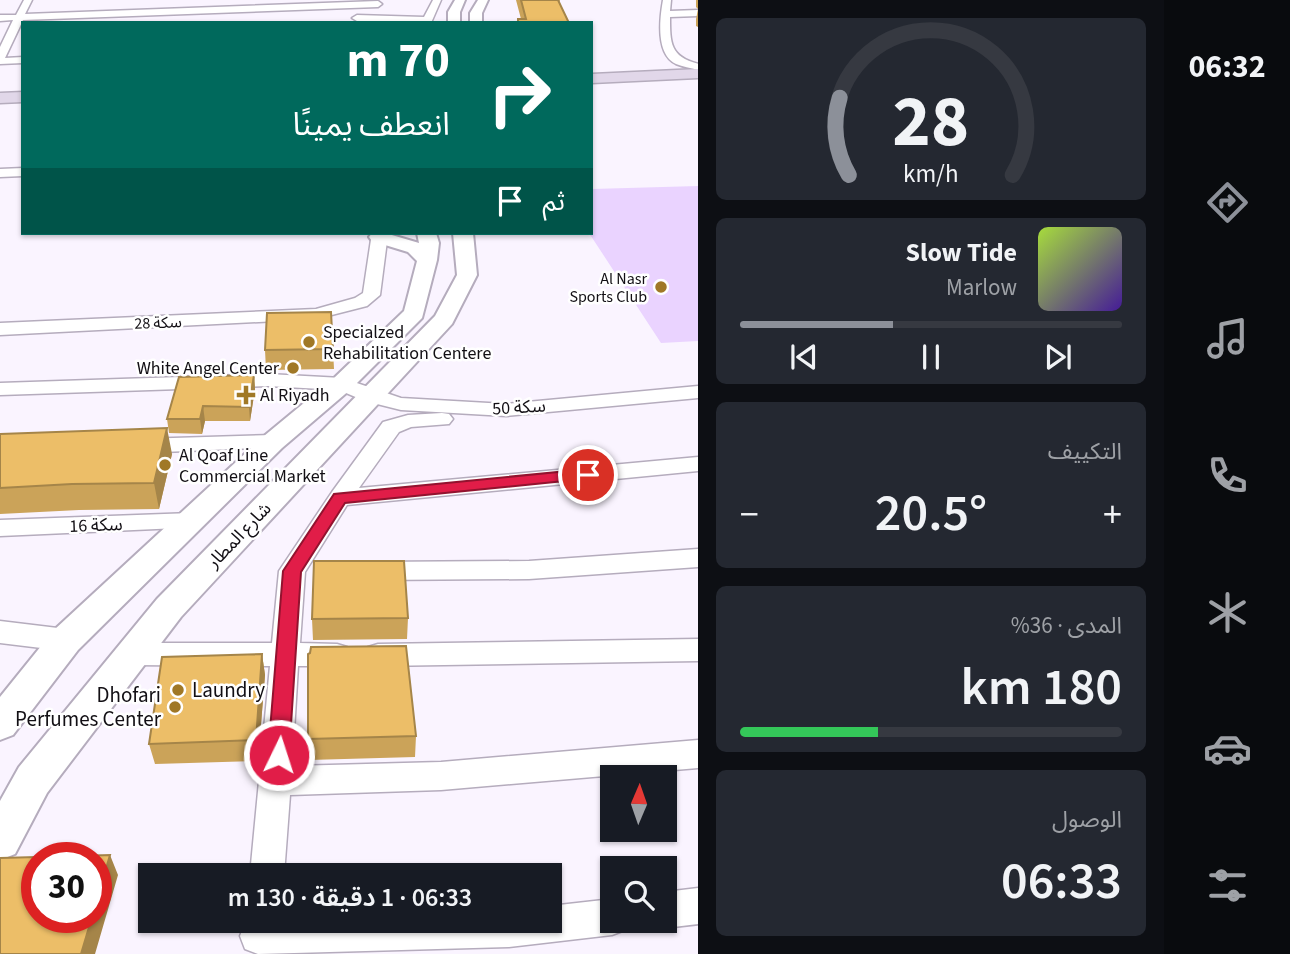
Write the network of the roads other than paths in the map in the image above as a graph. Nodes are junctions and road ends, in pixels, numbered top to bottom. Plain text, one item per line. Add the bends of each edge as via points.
1 (437, 0) edge
2 (460, 0) edge
3 (483, 0) edge
4 (667, 0) edge
5 (140, 1) edge
6 (31, 4) edge
7 (250, 4) edge
8 (378, 5) dead end
9 (13, 6) dead end
10 (698, 13) edge
11 (664, 14) junction
12 (20, 17) junction
13 (0, 18) edge
14 (138, 18) edge
15 (350, 18) dead end
16 (428, 18) edge
17 (454, 18) edge
18 (476, 21) edge
19 (18, 30) edge
20 (0, 31) edge
21 (3, 45) edge
22 (21, 45) edge
23 (0, 59) edge
24 (21, 60) edge
25 (677, 61) junction
26 (698, 65) edge
27 (698, 74) edge
28 (658, 76) junction
29 (593, 79) edge
30 (698, 82) edge
31 (593, 88) edge
32 (21, 97) edge
33 (0, 98) edge
34 (21, 105) edge
35 (0, 106) edge
36 (21, 172) edge
37 (0, 173) edge
38 (379, 235) edge
39 (463, 235) edge
40 (427, 246) edge
41 (0, 329) edge
42 (342, 384) junction
43 (0, 389) edge
44 (698, 392) edge
45 (372, 397) junction
46 (506, 410) junction
47 (273, 442) junction
48 (123, 447) edge
49 (698, 464) edge
50 (340, 498) junction
51 (192, 521) junction
52 (0, 528) edge
53 (698, 558) edge
54 (355, 572) edge
55 (0, 632) edge
56 (66, 640) junction
57 (698, 650) edge
58 (133, 654) junction
59 (286, 655) junction
60 (0, 724) edge
61 (698, 754) edge
62 (277, 780) junction
63 (0, 840) edge
64 (268, 863) edge
65 (698, 906) edge
66 (677, 909) edge
67 (600, 918) edge
68 (258, 937) edge

1 - 16 street
2 - 17 street
3 - 18 street
4 - 11 street
5 - 14 street
6 - 9 street
6 - 12 street
7 - 8 street
7 - 14 street
10 - 11 street
11 - 25 street via 670,51
12 - 13 street
12 - 14 street
12 - 19 street
15 - 16 street
16 - 17 street
19 - 20 street
19 - 21 street
21 - 22 street
21 - 23 street
23 - 24 street
25 - 26 street
25 - 28 street
27 - 28 main road
28 - 29 main road
30 - 31 main road
32 - 33 main road
34 - 35 main road
36 - 37 street
38 - 40 street via 415,248
38 - 41 street, سكة 28 via 371,295 316,314
39 - 45 street, شارع المطار via 467,275 444,319
40 - 42 street via 414,313
42 - 43 street via 214,380
42 - 45 street, سكة 50
42 - 47 street
44 - 46 street, سكة 50
45 - 46 street, سكة 50 via 401,404
45 - 58 street, شارع المطار via 169,608
46 - 50 street via 391,427
47 - 48 street
47 - 51 street
49 - 50 street
50 - 59 street via 305,571
51 - 52 street, سكة 16
51 - 56 street
53 - 54 street via 529,570
55 - 56 street
56 - 60 street
57 - 59 street
58 - 59 street
58 - 63 street, شارع المطار via 33,780
59 - 62 street
61 - 62 street via 441,776
62 - 64 street
65 - 66 street
67 - 68 street via 509,929

